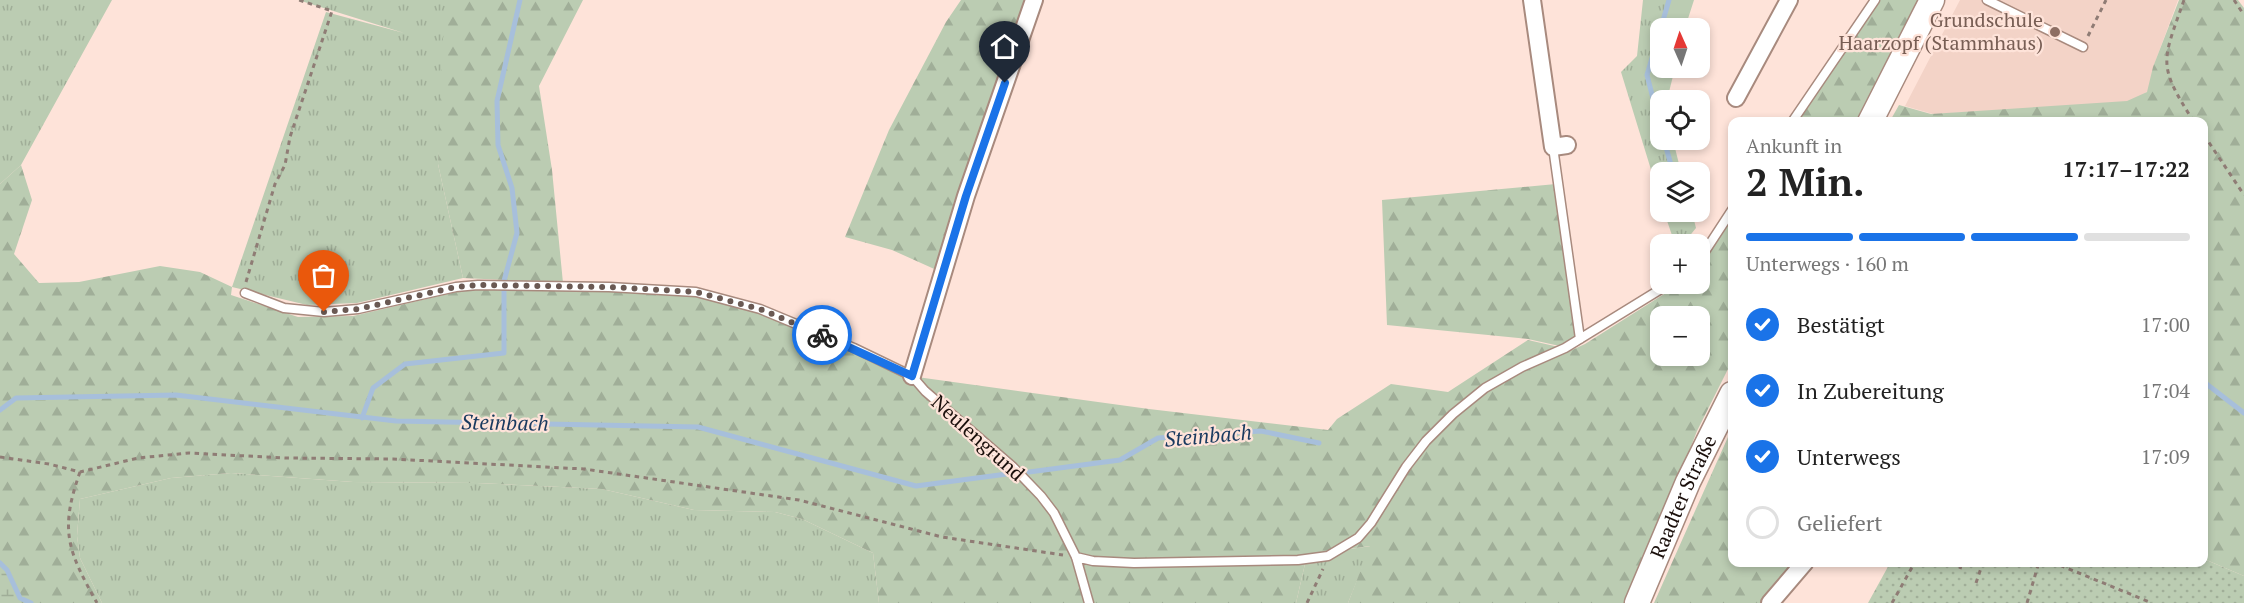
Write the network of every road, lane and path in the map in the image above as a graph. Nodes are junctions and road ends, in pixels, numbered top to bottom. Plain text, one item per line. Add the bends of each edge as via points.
1 (299, 0) edge
2 (1034, 0) edge
3 (1532, 0) edge
4 (1789, 0) edge
5 (1875, 0) edge
6 (1932, 0) edge
7 (1987, 0) edge
8 (2106, 0) edge
9 (2184, 0) edge
10 (2234, 0) edge
11 (2244, 15) edge
12 (2083, 47) joint
13 (1736, 98) dead end
14 (1795, 117) edge
15 (1873, 117) edge
16 (2191, 117) edge
17 (2208, 141) edge
18 (1560, 146) joint
19 (2244, 195) edge
20 (1728, 216) edge
21 (1710, 244) edge
22 (244, 293) joint
23 (1653, 294) edge
24 (1580, 339) junction
25 (912, 376) junction
26 (1728, 402) edge
27 (0, 457) edge
28 (80, 472) junction
29 (1328, 556) junction
30 (1076, 558) junction
31 (1801, 567) edge
32 (1912, 567) edge
33 (1981, 567) edge
34 (2037, 567) edge
35 (2064, 567) edge
36 (1976, 582) dead end
37 (98, 603) edge
38 (1089, 603) edge
39 (1307, 603) edge
40 (1637, 603) edge
41 (1770, 603) edge
42 (1892, 603) edge
43 (2026, 603) edge
44 (2152, 603) edge

1 - 22 path via 332,11
2 - 25 street via 966,196
3 - 18 street
4 - 13 street
5 - 14 lane
6 - 15 main road
7 - 12 lane
8 - 12 path
9 - 16 path via 2165,62 2172,85
10 - 11 path
17 - 19 path
18 - 24 lane
20 - 21 lane
22 - 25 lane, Neulengrund via 284,308 324,312 358,309 456,287 490,285 696,292 760,309
23 - 24 lane
24 - 29 lane via 1485,388 1453,414 1406,467 1358,538
25 - 30 lane, Neulengrund via 1041,496
26 - 40 main road, Raadter Straße via 1688,482
27 - 28 path
28 - 30 path via 138,458 189,453 584,469 799,500 942,537
28 - 37 path via 67,522 69,541 75,561
29 - 30 lane via 1134,563
29 - 39 path
30 - 38 lane, Neulengrund
31 - 41 street
32 - 42 path
33 - 36 path
34 - 43 path
35 - 44 path

